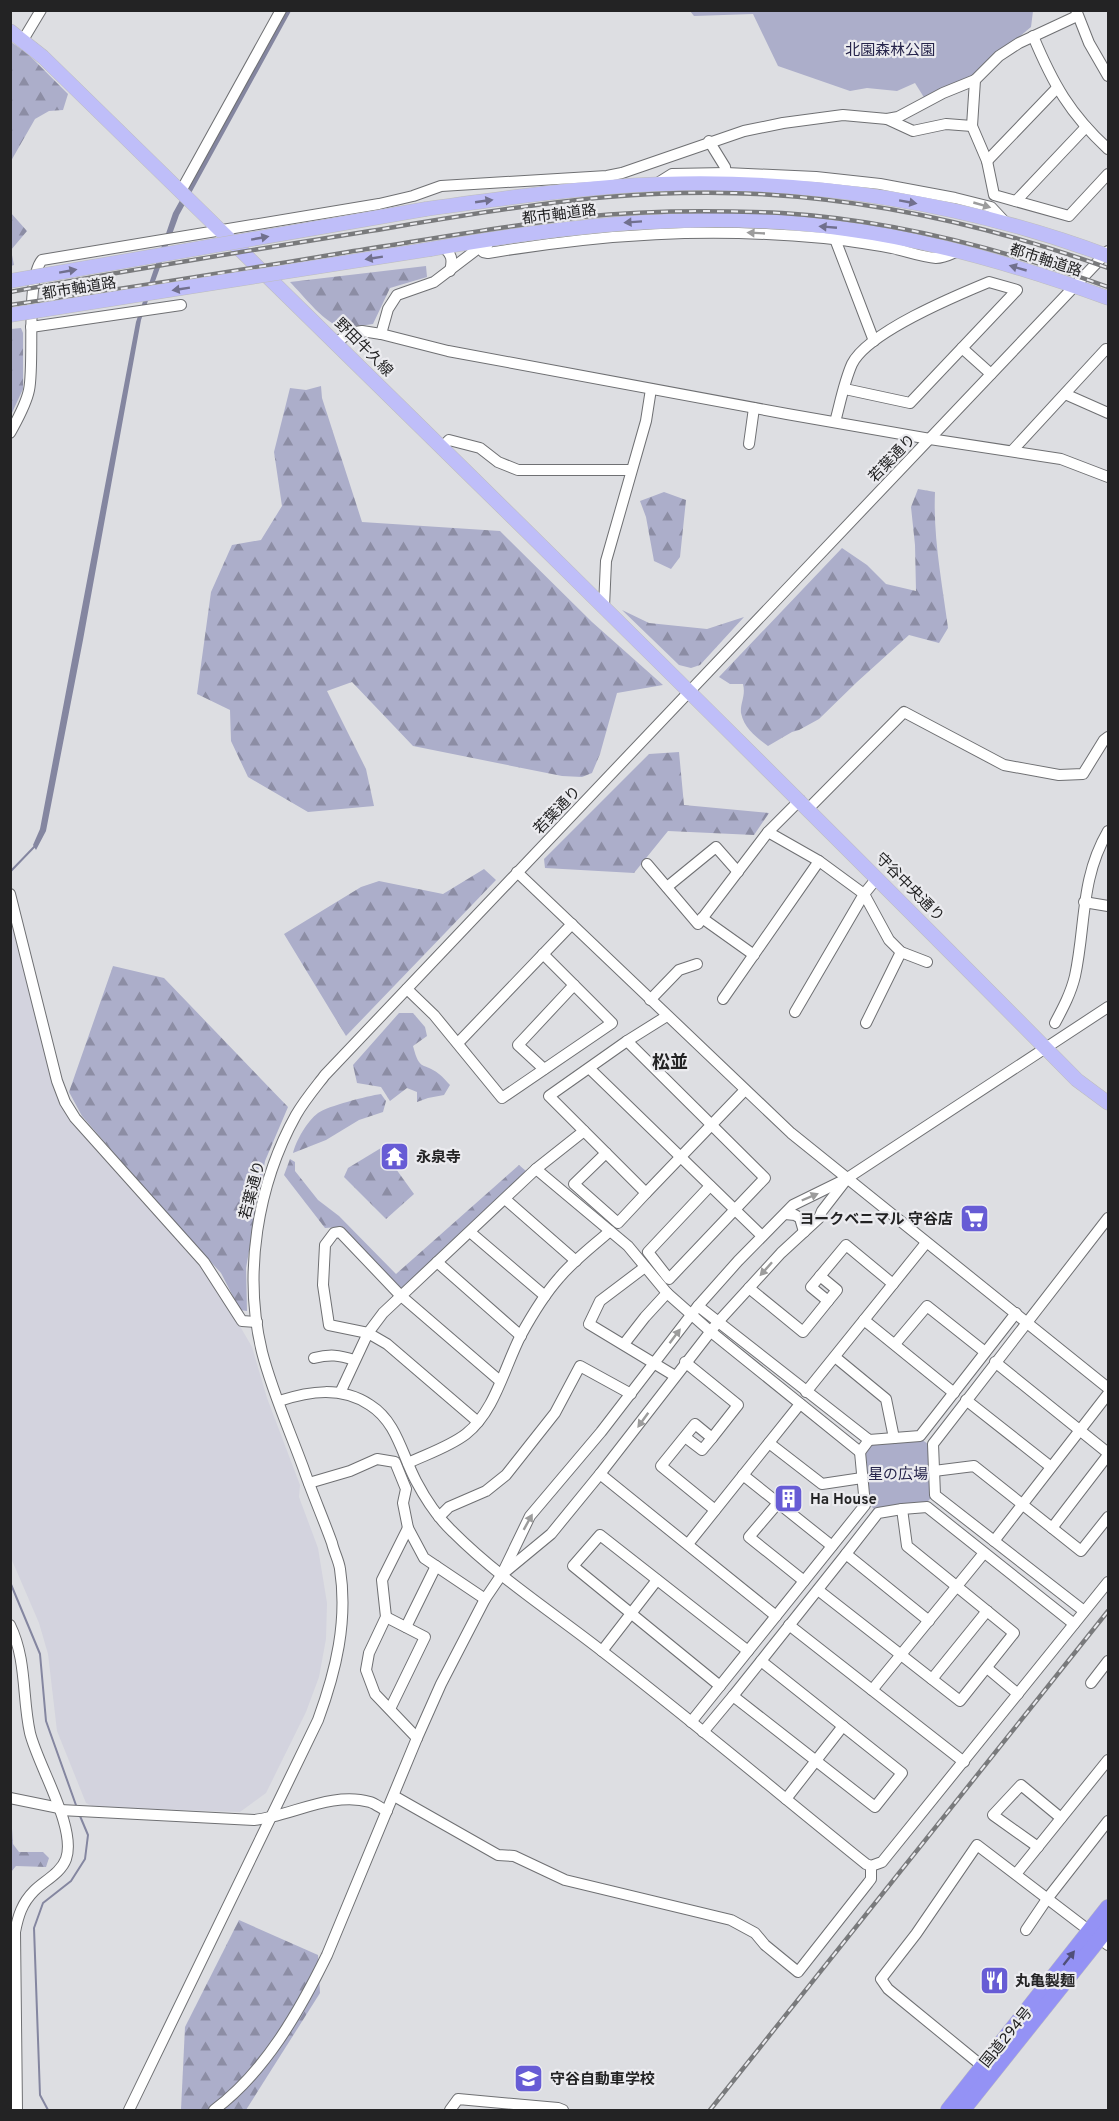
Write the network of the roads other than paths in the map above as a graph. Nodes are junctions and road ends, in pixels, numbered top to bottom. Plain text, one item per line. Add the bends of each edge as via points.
1 (41, 10) edge
2 (281, 10) edge
3 (1077, 13) edge
4 (10, 31) edge
5 (1033, 36) junction
6 (23, 40) junction
7 (1108, 76) edge
8 (975, 80) junction
9 (1057, 87) junction
10 (887, 119) junction
11 (972, 126) junction
12 (1086, 128) junction
13 (709, 141) junction
14 (1108, 148) edge
15 (987, 161) junction
16 (726, 173) junction
17 (1108, 174) edge
18 (656, 184) junction
19 (181, 191) junction
20 (1016, 201) junction
21 (1006, 223) junction
22 (564, 228) junction
23 (220, 230) junction
24 (835, 239) junction
25 (575, 240) junction
26 (478, 244) junction
27 (437, 248) junction
28 (958, 251) junction
29 (1107, 254) edge
30 (450, 271) junction
31 (10, 281) edge
32 (1074, 286) junction
33 (1108, 298) edge
34 (181, 305) dead end
35 (10, 315) edge
36 (31, 327) junction
37 (381, 334) junction
38 (874, 341) junction
39 (336, 343) junction
40 (962, 348) junction
41 (1108, 351) edge
42 (991, 374) junction
43 (651, 389) junction
44 (845, 389) junction
45 (1065, 394) junction
46 (754, 408) junction
47 (1108, 413) edge
48 (835, 422) junction
49 (10, 433) edge
50 (930, 439) junction
51 (749, 444) dead end
52 (442, 447) junction
53 (1012, 451) junction
54 (631, 470) junction
55 (1108, 477) edge
56 (604, 607) junction
57 (690, 691) junction
58 (1108, 737) edge
59 (804, 805) junction
60 (1108, 831) edge
61 (768, 832) junction
62 (819, 861) junction
63 (647, 864) dead end
64 (517, 872) junction
65 (738, 872) junction
66 (877, 878) junction
67 (667, 888) junction
68 (10, 894) edge
69 (864, 894) junction
70 (1084, 902) junction
71 (1108, 906) edge
72 (702, 918) junction
73 (572, 924) junction
74 (902, 952) junction
75 (543, 954) junction
76 (754, 956) junction
77 (927, 962) dead end
78 (698, 964) dead end
79 (574, 985) junction
80 (407, 989) junction
81 (723, 999) dead end
82 (650, 1000) junction
83 (1108, 1007) edge
84 (795, 1012) dead end
85 (667, 1016) junction
86 (866, 1023) dead end
87 (1055, 1023) dead end
88 (627, 1041) junction
89 (458, 1043) junction
90 (1047, 1049) junction
91 (544, 1069) junction
92 (590, 1069) junction
93 (745, 1090) junction
94 (1108, 1103) edge
95 (712, 1126) junction
96 (584, 1131) junction
97 (606, 1153) junction
98 (681, 1158) junction
99 (536, 1169) junction
100 (846, 1179) junction
101 (710, 1186) junction
102 (646, 1193) junction
103 (505, 1199) junction
104 (735, 1209) junction
105 (785, 1214) junction
106 (1108, 1218) edge
107 (470, 1232) junction
108 (610, 1232) junction
109 (804, 1232) junction
110 (762, 1236) junction
111 (926, 1243) junction
112 (576, 1261) junction
113 (437, 1262) junction
114 (645, 1267) junction
115 (893, 1284) junction
116 (749, 1288) junction
117 (667, 1293) junction
118 (400, 1295) junction
119 (545, 1296) junction
120 (694, 1310) junction
121 (1016, 1313) junction
122 (864, 1320) junction
123 (1026, 1321) junction
124 (256, 1322) junction
125 (718, 1322) junction
126 (710, 1331) junction
127 (368, 1333) junction
128 (521, 1336) junction
129 (624, 1344) junction
130 (895, 1344) junction
131 (985, 1352) junction
132 (835, 1357) junction
133 (314, 1358) dead end
134 (354, 1360) junction
135 (685, 1362) junction
136 (995, 1362) junction
137 (654, 1363) junction
138 (675, 1376) junction
139 (500, 1381) junction
140 (1108, 1388) edge
141 (806, 1392) junction
142 (340, 1393) junction
143 (954, 1393) junction
144 (631, 1394) junction
145 (1108, 1394) edge
146 (966, 1400) junction
147 (279, 1401) junction
148 (800, 1404) junction
149 (478, 1422) junction
150 (1080, 1430) junction
151 (894, 1438) junction
152 (869, 1440) junction
153 (769, 1443) junction
154 (860, 1452) junction
155 (1108, 1454) edge
156 (408, 1462) junction
157 (1052, 1467) junction
158 (934, 1471) junction
159 (600, 1474) junction
160 (743, 1475) junction
161 (862, 1479) junction
162 (309, 1483) junction
163 (778, 1503) junction
164 (1022, 1504) junction
165 (902, 1509) junction
166 (715, 1510) junction
167 (439, 1517) junction
168 (1108, 1517) edge
169 (408, 1528) junction
170 (1052, 1528) junction
171 (994, 1541) junction
172 (688, 1544) junction
173 (832, 1546) junction
174 (984, 1553) junction
175 (846, 1554) junction
176 (436, 1566) junction
177 (502, 1574) junction
178 (657, 1580) junction
179 (804, 1581) junction
180 (1108, 1582) edge
181 (957, 1586) junction
182 (818, 1590) junction
183 (485, 1599) junction
184 (987, 1611) junction
185 (1084, 1611) junction
186 (631, 1613) junction
187 (776, 1616) junction
188 (386, 1617) junction
189 (929, 1621) junction
190 (1074, 1624) junction
191 (10, 1625) edge
192 (789, 1625) junction
193 (406, 1628) junction
194 (602, 1650) junction
195 (748, 1651) junction
196 (901, 1655) junction
197 (761, 1661) junction
198 (1108, 1661) edge
199 (987, 1668) junction
200 (1105, 1674) edge
201 (932, 1679) junction
202 (1091, 1683) dead end
203 (720, 1686) junction
204 (873, 1690) junction
205 (1018, 1694) junction
206 (733, 1696) junction
207 (390, 1709) junction
208 (691, 1722) junction
209 (843, 1725) junction
210 (702, 1732) junction
211 (417, 1738) junction
212 (1108, 1760) edge
213 (816, 1761) junction
214 (964, 1762) junction
215 (394, 1796) junction
216 (10, 1798) edge
217 (786, 1799) junction
218 (59, 1809) junction
219 (387, 1811) junction
220 (270, 1818) junction
221 (1061, 1818) junction
222 (1108, 1821) edge
223 (1038, 1847) junction
224 (871, 1866) junction
225 (1016, 1874) junction
226 (1047, 1899) junction
227 (1108, 1907) edge
228 (1026, 1930) dead end
229 (1102, 1935) edge
230 (987, 2070) junction
231 (17, 2110) edge
232 (129, 2110) edge
233 (214, 2110) edge
234 (450, 2110) edge
235 (562, 2110) edge
236 (948, 2110) edge
237 (963, 2110) edge

1 - 6 street
2 - 19 street
3 - 5 street
3 - 7 street
4 - 6 main road, 野田牛久線
5 - 8 street via 999,56
5 - 9 street
6 - 19 main road, 野田牛久線
8 - 10 street
8 - 11 street
9 - 12 street
9 - 15 street
10 - 11 street via 913,131 946,124
10 - 13 street via 843,115 744,131
11 - 15 street
12 - 14 street
12 - 20 street
13 - 16 street
13 - 23 street via 607,176 441,186 379,204
15 - 20 street via 994,195
16 - 18 street via 672,174
16 -> 21 street via 880,184 991,207
17 - 20 street via 1069,216
18 -> 21 main road, 都市軸道路 via 843,192 956,210
31 -> 18 main road, 都市軸道路, bridge via 426,209 535,194
19 - 23 main road, 野田牛久線
21 - 29 main road, 都市軸道路
22 - 25 street
22 - 26 main road, 都市軸道路
28 -> 22 main road, 都市軸道路 via 845,228 751,221 656,220
23 - 36 street via 42,260 36,273
23 - 39 main road, 野田牛久線
24 -> 25 street via 668,232
24 - 28 street via 937,258
24 - 38 street
25 - 26 street via 488,253
26 - 27 main road, 都市軸道路
26 - 30 street
27 - 30 street via 451,256
27 -> 35 main road, 都市軸道路, bridge
32 -> 28 main road, 都市軸道路
29 - 32 street, 若葉通り
30 - 37 street via 434,282 397,295 388,309
32 - 33 main road, 都市軸道路
32 - 42 street, 若葉通り
34 - 36 street
36 - 49 street via 30,388
37 - 39 street via 349,333
37 - 43 street via 448,351
38 - 40 street via 989,282 1017,290
38 - 44 street via 853,363
39 - 52 main road, 野田牛久線
40 - 42 street
40 - 44 street via 910,403
41 - 45 street
42 - 50 street, 若葉通り
43 - 46 street
43 - 54 street
44 - 48 street
45 - 47 street
45 - 53 street
46 - 48 street
46 - 51 street
48 - 50 street
50 - 53 street
50 - 57 street, 若葉通り
52 - 54 street via 449,440 480,448 498,462 518,470
52 - 56 main road, 野田牛久線
53 - 55 street via 1061,459
54 - 56 street via 606,561
56 - 57 main road, 野田牛久線
57 - 59 main road, 守谷中央通り
57 - 64 street, 若葉通り
58 - 59 street via 1083,774 1059,775 1004,765 903,712
59 - 61 street
59 - 66 main road, 守谷中央通り
60 - 70 street via 1092,865
61 - 62 street
61 - 65 street
62 - 69 street
62 - 76 street
63 - 67 street
64 - 73 street
64 - 80 street, 若葉通り
65 - 67 street via 716,847
65 - 72 street
66 - 69 street
66 - 90 main road, 守谷中央通り
67 - 72 street via 698,924
68 - 124 street via 64,1102 88,1134 204,1262 242,1321
69 - 74 street via 889,940
69 - 84 street
70 - 71 street
70 - 87 street via 1075,976
72 - 76 street
73 - 75 street
73 - 82 street
74 - 77 street
74 - 86 street
75 - 79 street
75 - 89 street
76 - 81 street
78 - 82 street via 679,970
79 - 91 street via 518,1045
79 - 91 street via 612,1023
80 - 89 street
80 - 124 street, 若葉通り via 325,1075 297,1113 280,1145 256,1236
82 - 85 street
83 - 90 street
85 - 88 street
85 - 93 street
88 - 92 street
88 - 95 street
89 - 91 street via 502,1098
90 - 94 main road, 守谷中央通り via 1077,1080
90 - 100 street
92 - 96 street via 549,1096
92 - 98 street
93 - 95 street
93 - 100 street
95 - 98 street
95 - 104 street via 765,1178
96 - 97 street
96 - 99 street
97 - 102 street
97 - 102 street via 574,1184 618,1224
98 - 101 street
98 - 102 street
99 - 103 street
99 - 108 street
105 -> 100 street via 793,1205
100 - 109 street via 819,1218
100 - 111 street
101 - 104 street
101 - 104 street via 648,1252 669,1279
103 - 107 street
103 - 112 street
104 - 110 street
105 - 109 street via 800,1218
105 - 110 street
106 - 123 street
107 - 113 street
107 - 119 street
108 - 112 street
108 - 114 street
109 -> 116 street
110 - 120 street
111 - 115 street
111 - 121 street
112 - 119 street
113 - 118 street
113 - 128 street
114 - 117 street
114 - 129 street via 600,1301 589,1324
115 - 116 street via 846,1245 811,1287 828,1301 803,1332
115 - 122 street
116 - 125 street
117 - 120 street
117 - 129 street
118 - 127 street
118 - 127 street via 340,1232 334,1233 325,1245 323,1285 329,1325
118 - 139 street
119 - 128 street
120 - 125 street
120 - 126 street
137 -> 120 street
121 - 123 street
121 - 131 street
122 - 130 street
122 - 132 street
123 - 136 street
123 - 140 street
124 - 147 street, 若葉通り
125 - 126 street
125 - 141 street
126 - 135 street
126 - 148 street
127 - 134 street
127 - 149 street via 387,1344
128 - 139 street
129 - 137 street
130 - 131 street via 927,1306
130 - 143 street
131 - 143 street
132 - 141 street
132 - 151 street via 886,1400
133 - 134 street via 329,1354
134 - 142 street
135 - 138 street
135 - 166 street via 738,1405 712,1438 695,1424 661,1466
136 - 146 street
136 - 150 street
137 - 138 street
137 - 144 street
138 -> 159 street
139 - 149 street
141 - 152 street
142 - 147 street via 303,1394
142 - 156 street via 357,1398 384,1417
143 - 151 street via 920,1436
144 - 167 street via 580,1366 555,1413 506,1475 486,1491 449,1507
177 -> 144 street via 530,1516
145 - 150 street
146 - 157 street
146 - 158 street via 933,1444
147 - 162 street, 若葉通り
148 - 153 street
148 - 154 street
149 - 156 street via 452,1443
150 - 155 street
150 - 157 street
151 - 152 street
152 - 154 street
153 - 160 street
153 - 161 street via 822,1484
154 - 161 street
155 - 170 street
156 - 167 street
157 - 164 street
158 - 164 street via 975,1466
158 - 171 street via 935,1495
159 - 172 street
159 - 177 street via 551,1534
160 - 163 street
160 - 166 street
161 - 173 street via 865,1505
162 - 169 street via 377,1459 395,1462 406,1489
162 - 220 street, 若葉通り via 340,1568 343,1607 339,1652 318,1720
163 - 173 street
163 - 179 street via 749,1537
164 - 170 street
164 - 171 street
165 - 174 street via 927,1508
165 - 175 street via 878,1513
165 - 181 street via 907,1546
166 - 172 street
167 - 177 street
168 - 170 street via 1081,1551
169 - 176 street via 420,1554
169 - 188 street via 382,1580
171 - 185 street
172 - 187 street
173 - 179 street
174 - 181 street
174 - 190 street
175 - 182 street
175 - 189 street
176 - 183 street
176 - 193 street
177 - 183 street
177 - 194 street
178 - 186 street
178 - 186 street via 600,1535 573,1566
178 - 195 street
179 - 187 street
180 - 185 street
181 - 184 street
181 - 189 street
182 - 192 street
182 - 196 street
183 - 211 street
184 - 199 street via 1014,1633
184 - 201 street
185 - 190 street
186 - 194 street
186 - 203 street
187 - 195 street
188 - 193 street
188 - 207 street via 369,1653 366,1670 375,1694
189 - 196 street
190 - 205 street
191 - 218 street via 22,1658 34,1746
192 - 197 street
192 - 204 street
193 - 207 street via 425,1637
194 - 208 street
195 - 203 street
196 - 201 street
196 - 204 street
197 - 206 street
197 - 209 street
198 - 200 street
199 - 201 street via 960,1701
199 - 205 street
200 - 202 street
203 - 208 street
204 - 214 street
205 - 214 street
206 - 210 street
206 - 213 street
207 - 211 street
208 - 210 street
209 - 213 street
209 - 213 street via 902,1773 875,1807
210 - 217 street
211 - 215 street
212 - 221 street
213 - 217 street
214 - 224 street via 882,1863
215 - 219 street
215 - 224 street via 498,1856 514,1856 565,1880 731,1920 755,1933 798,1972 871,1879
216 - 218 street
217 - 224 street
218 - 220 street via 186,1818
218 - 231 street via 69,1846 65,1861 25,1902 15,1932
219 - 220 street via 371,1803 347,1800
219 - 233 street via 327,1955 301,2005 261,2064
220 - 232 street, 若葉通り
221 - 223 street
221 - 223 street via 1021,1785 993,1815
222 - 226 street
223 - 225 street
225 - 226 street
225 - 230 street via 977,1845 880,1979
226 - 228 street
226 - 229 street
227 - 229 highway, 国道294号
229 - 230 highway, 国道294号
230 - 236 highway, 国道294号
230 - 237 highway, 国道294号
234 - 235 street via 458,2098

